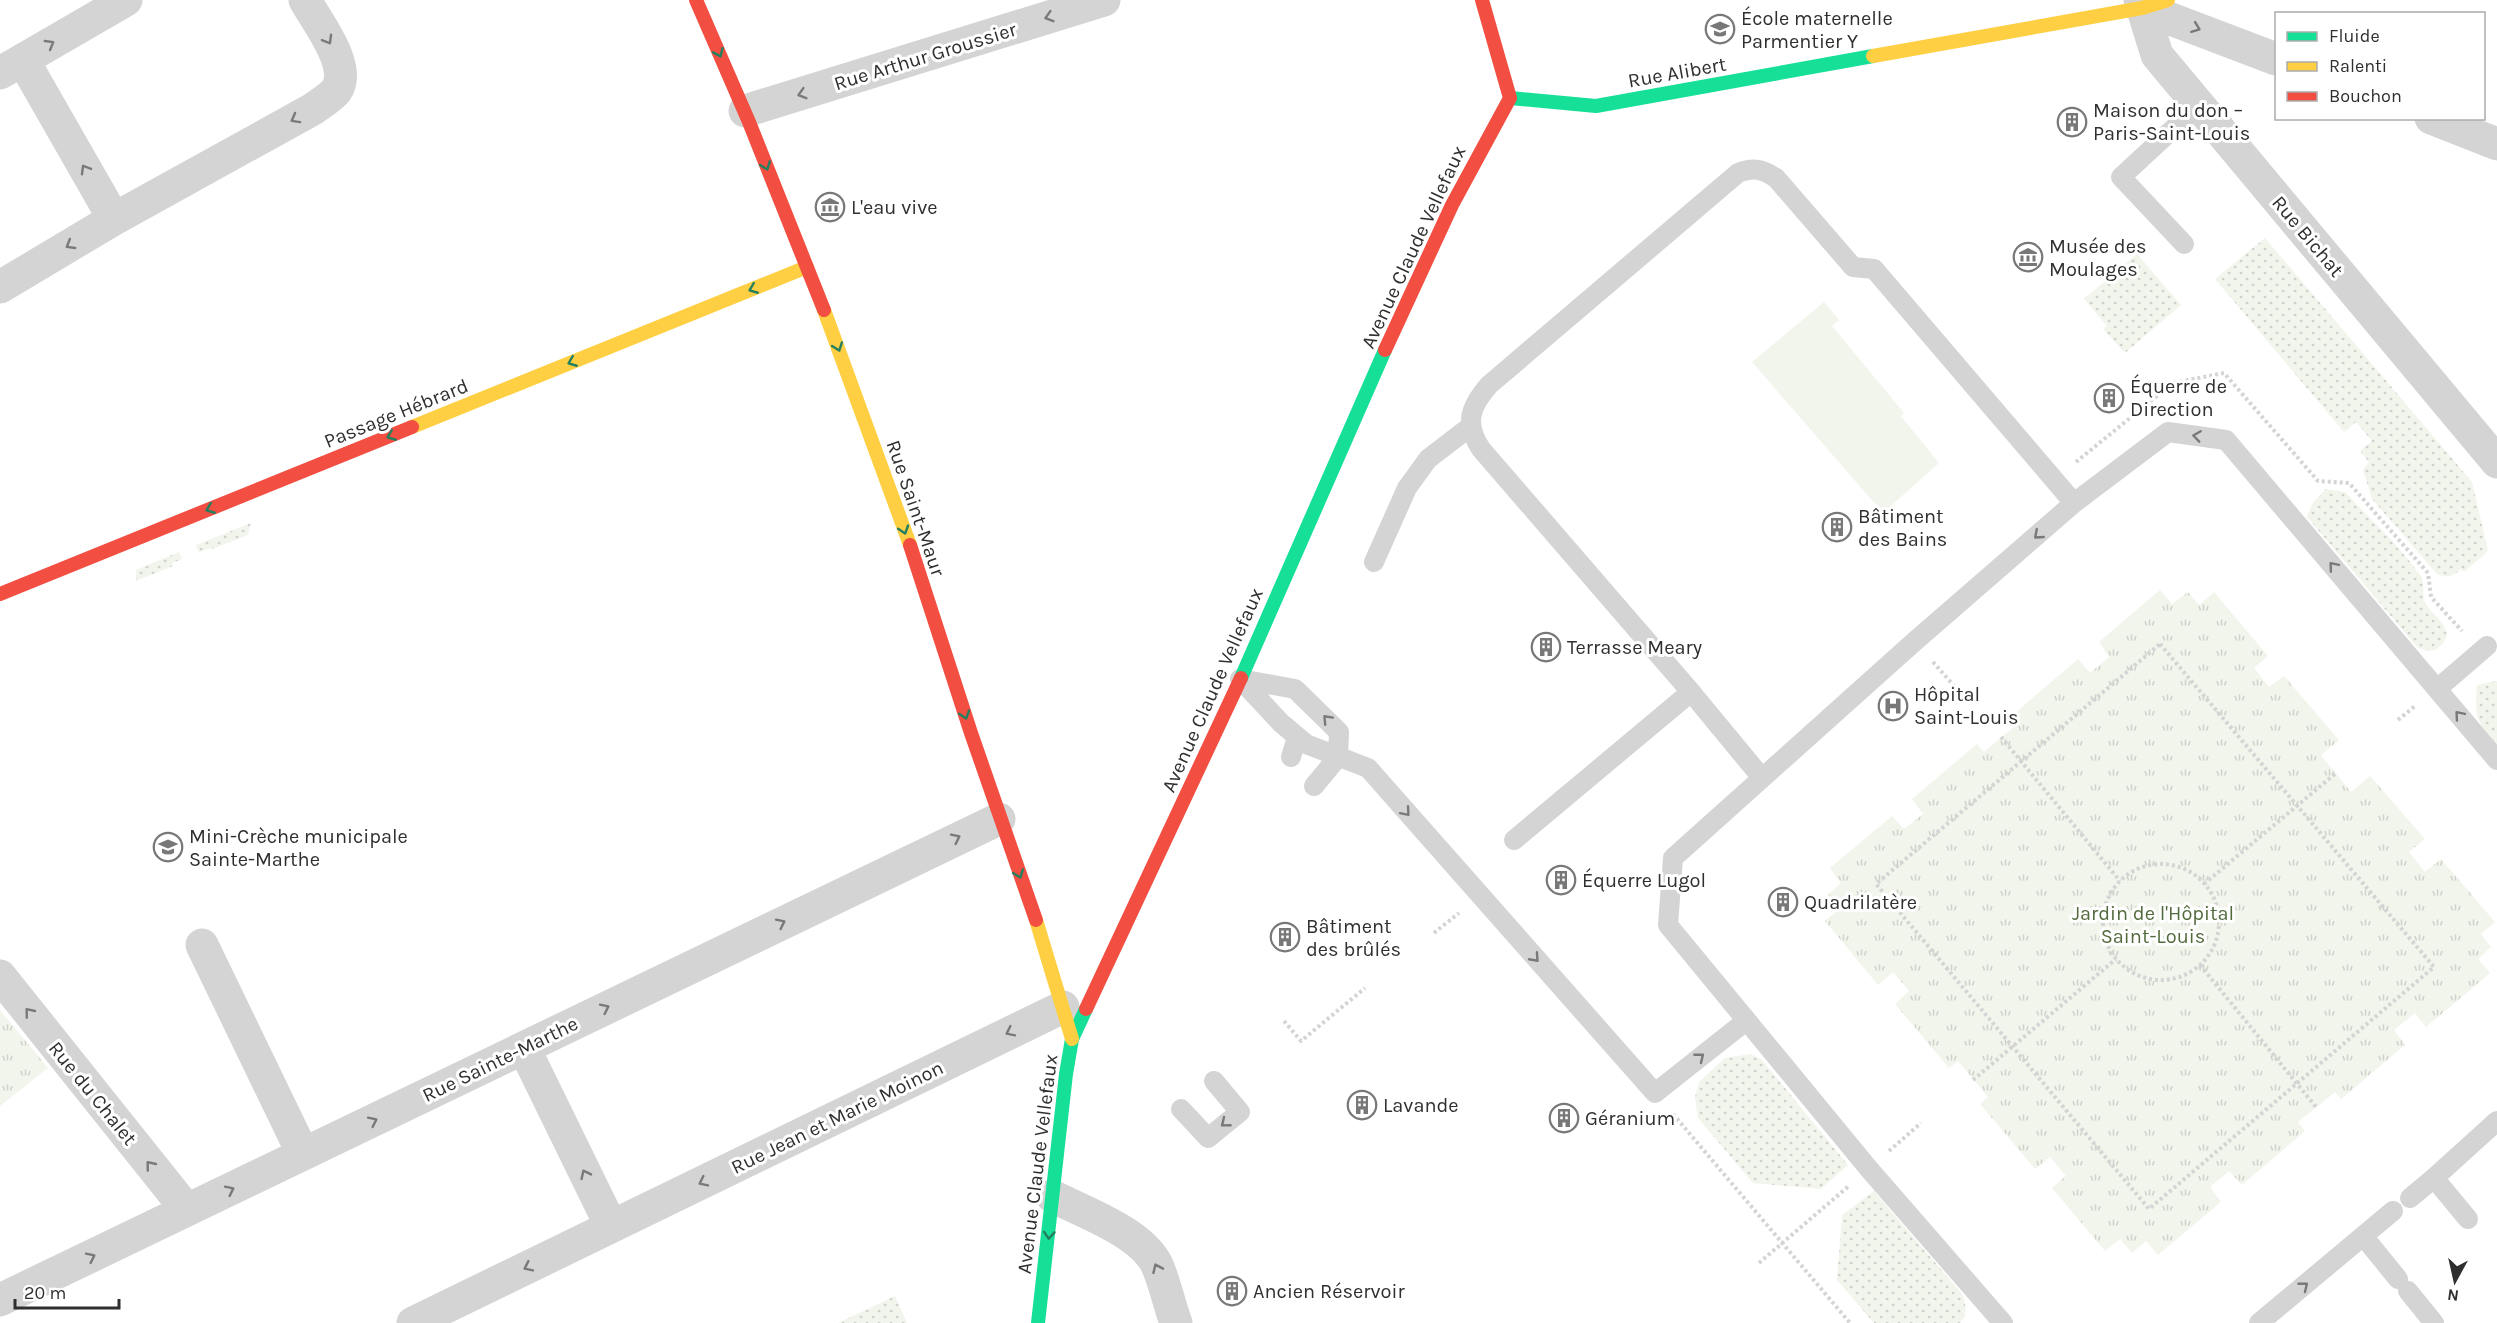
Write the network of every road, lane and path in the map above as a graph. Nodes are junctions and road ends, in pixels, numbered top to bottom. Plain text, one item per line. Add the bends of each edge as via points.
1 (126, 0) edge
2 (305, 0) edge
3 (696, 0) edge
4 (1104, 0) edge
5 (1482, 0) edge
6 (2150, 3) edge
7 (2275, 58) edge
8 (11, 67) edge
9 (1510, 98) junction
10 (2199, 105) junction
11 (745, 111) junction
12 (2436, 120) edge
13 (2497, 144) edge
14 (114, 219) junction
15 (2184, 244) dead end
16 (807, 267) junction
17 (0, 287) edge
18 (1471, 426) junction
19 (2497, 462) edge
20 (2074, 503) junction
21 (1374, 562) dead end
22 (0, 594) edge
23 (2487, 646) dead end
24 (1240, 679) junction
25 (2437, 689) junction
26 (1691, 692) junction
27 (1297, 737) junction
28 (2001, 737) dead end
29 (1291, 757) dead end
30 (1338, 758) junction
31 (2020, 760) junction
32 (2497, 760) edge
33 (2336, 774) dead end
34 (1762, 778) junction
35 (1314, 786) dead end
36 (2298, 805) junction
37 (999, 819) junction
38 (1514, 840) dead end
39 (2120, 881) junction
40 (2204, 884) junction
41 (202, 945) dead end
42 (2116, 959) junction
43 (2200, 965) junction
44 (0, 976) edge
45 (1365, 988) dead end
46 (1063, 1007) junction
47 (1284, 1021) dead end
48 (1746, 1021) junction
49 (1072, 1039) junction
50 (2011, 1047) junction
51 (524, 1048) junction
52 (1973, 1080) dead end
53 (1214, 1081) dead end
54 (2298, 1085) junction
55 (1655, 1093) junction
56 (2316, 1107) dead end
57 (1181, 1109) dead end
58 (2497, 1121) edge
59 (1921, 1122) dead end
60 (303, 1154) junction
61 (1869, 1169) junction
62 (2434, 1178) junction
63 (1052, 1196) junction
64 (2410, 1197) dead end
65 (187, 1210) junction
66 (2393, 1211) dead end
67 (2468, 1219) dead end
68 (610, 1227) junction
69 (2364, 1237) junction
70 (1783, 1242) junction
71 (1759, 1263) dead end
72 (0, 1300) edge
73 (2001, 1322) edge
74 (413, 1323) edge
75 (1038, 1323) edge
76 (1176, 1323) edge
77 (1850, 1323) edge
78 (2259, 1323) edge
79 (2434, 1323) edge

8 -> 1 street
2 -> 14 street via 339,59 342,71 335,91 313,109
3 -> 11 street, Rue Saint-Maur
4 -> 11 street, Rue Arthur Groussier
5 - 9 street
6 -> 7 street
6 - 9 street, Rue Alibert via 1596,106
6 - 10 street, Rue Bichat via 2157,55
14 -> 8 street
9 - 24 street, Avenue Claude Vellefaux via 1452,205
10 - 15 lane via 2121,177
10 - 19 street, Rue Bichat
11 -> 16 street, Rue Saint-Maur
12 - 13 street
14 -> 17 street
16 -> 22 street, Passage Hébrard
16 -> 37 street, Rue Saint-Maur via 893,497
18 - 20 lane via 1475,401 1489,385 1738,174 1751,168 1763,169 1776,178 1853,267 1874,269
18 - 21 lane via 1428,459 1407,488
18 - 26 lane via 1481,449
25 -> 20 lane via 2226,440 2168,432
20 -> 34 lane
23 - 25 lane
24 - 27 lane
30 -> 24 lane via 1338,732 1295,689
24 - 49 street, Avenue Claude Vellefaux
32 -> 25 lane
26 - 34 lane
26 - 38 lane
27 - 29 lane
27 - 30 lane
28 - 31 path
30 - 35 lane
30 -> 55 lane via 1368,768
31 - 36 path via 2160,644
31 - 39 path
31 - 50 path via 1876,884
33 - 36 path
34 - 48 lane via 1673,858 1668,925
36 - 40 path
36 - 54 path via 2434,967
37 -> 46 street, Rue Saint-Maur
51 -> 37 street, Rue Sainte-Marthe
39 - 40 path via 2135,870 2153,865 2190,872
39 - 42 path via 2110,895 2104,920 2108,944
40 - 43 path via 2219,916 2212,951
41 - 60 street
42 - 43 path via 2128,970 2157,980 2188,974
42 - 50 path
43 - 54 path
65 -> 44 street, Rue du Chalet
45 - 47 path via 1301,1041
46 - 49 street, Rue Saint-Maur
46 -> 68 street, Rue Jean et Marie Moinon
55 -> 48 lane
48 - 61 lane
49 - 63 street, Avenue Claude Vellefaux
50 - 52 path
50 - 54 path via 2149,1209
60 -> 51 street, Rue Sainte-Marthe
68 -> 51 street
53 -> 57 lane via 1240,1112 1208,1138
54 - 56 path
55 - 70 path
58 - 62 lane
59 - 61 path
65 -> 60 street, Rue Sainte-Marthe
61 - 70 path
61 - 73 lane
62 - 64 lane
62 - 67 lane
63 -> 75 street, Avenue Claude Vellefaux
76 -> 63 street via 1156,1264 1146,1250 1130,1235
72 -> 65 street, Rue Sainte-Marthe
66 - 69 lane
68 -> 74 street, Rue Jean et Marie Moinon
78 -> 69 lane
69 - 79 lane
70 - 71 path
70 - 77 path

